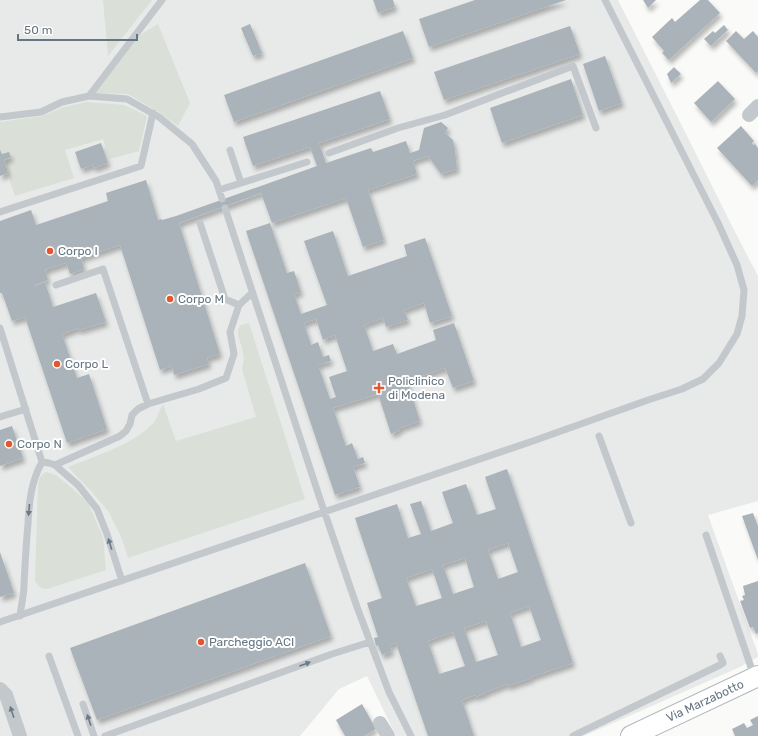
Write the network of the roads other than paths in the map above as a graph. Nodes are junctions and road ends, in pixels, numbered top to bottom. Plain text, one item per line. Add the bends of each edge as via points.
1 (162, 0) edge
2 (604, 0) edge
3 (89, 96) junction
4 (153, 113) junction
5 (0, 117) edge
6 (596, 128) dead end
7 (230, 150) dead end
8 (328, 153) dead end
9 (307, 162) dead end
10 (241, 183) junction
11 (219, 190) junction
12 (222, 199) dead end
13 (225, 208) dead end
14 (0, 212) edge
15 (200, 223) dead end
16 (56, 285) dead end
17 (252, 293) junction
18 (239, 305) junction
19 (0, 328) edge
20 (148, 404) junction
21 (26, 410) junction
22 (0, 418) edge
23 (599, 436) dead end
24 (42, 462) junction
25 (54, 465) junction
26 (324, 512) junction
27 (631, 523) dead end
28 (706, 535) dead end
29 (122, 581) junction
30 (20, 616) junction
31 (0, 622) edge
32 (370, 642) junction
33 (49, 656) dead end
34 (720, 656) dead end
35 (756, 677) edge
36 (0, 688) edge
37 (83, 704) dead end
38 (380, 723) dead end
39 (20, 736) edge
40 (78, 736) edge
41 (94, 736) edge
42 (105, 736) edge
43 (388, 736) edge
44 (411, 736) edge
45 (573, 736) edge
46 (631, 736) edge

1 - 3 lane
2 - 26 lane via 737,265 744,290 742,316 737,334 718,363 703,379 682,389
3 - 4 lane via 127,99
3 - 5 lane via 62,102 41,112
4 - 11 lane via 192,144
4 - 14 lane via 141,166
6 - 8 lane via 573,66 445,115 398,128
7 - 10 lane
9 - 10 lane
10 - 11 lane
11 - 12 lane
13 - 17 lane
15 - 18 lane via 225,299
16 - 20 lane via 103,269
17 - 18 lane
17 - 26 lane
18 - 20 lane via 230,332 234,354 226,378
19 - 21 lane
20 - 25 lane via 132,415 130,424 120,436
21 - 22 lane
21 - 24 lane
23 - 27 lane
24 - 25 lane
24 -> 30 lane via 32,486 29,504
29 -> 25 lane via 97,509 78,485
26 - 29 lane
26 - 32 lane
28 - 35 lane
29 - 30 lane
30 - 31 lane
42 -> 32 lane
32 - 44 lane via 389,692
33 - 40 lane
34 - 45 lane via 723,663 720,665
35 - 46 main road, Via Marzabotto
39 -> 36 street via 6,695
41 -> 37 lane
38 - 43 street

